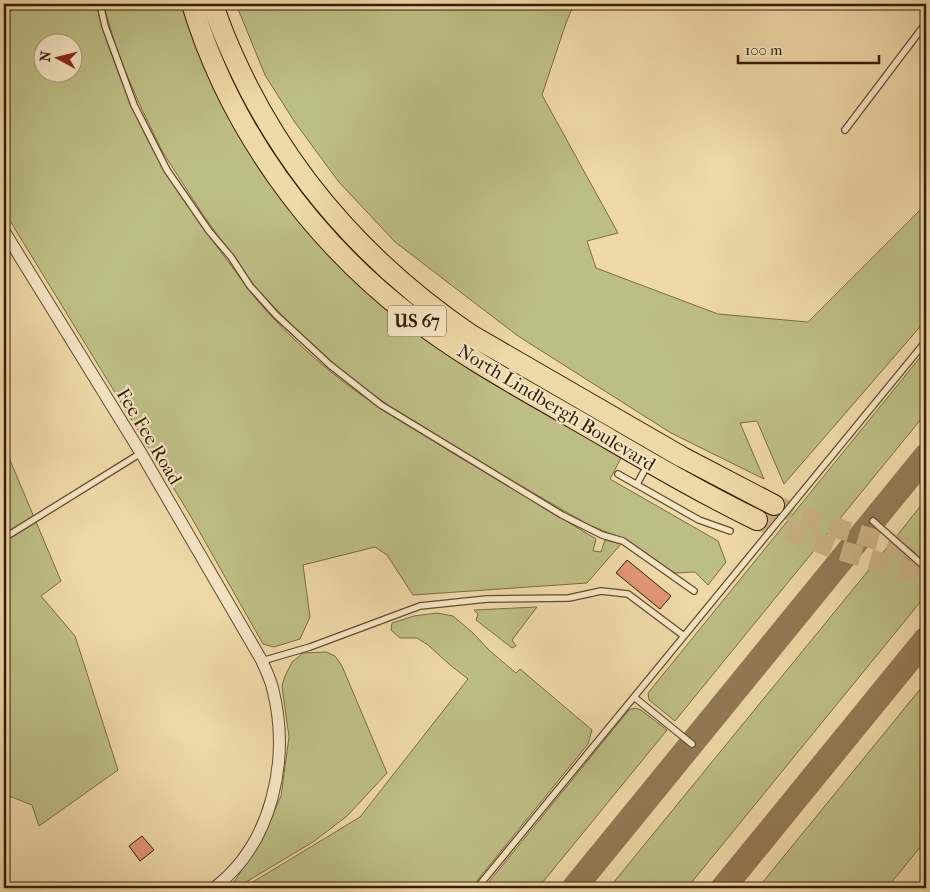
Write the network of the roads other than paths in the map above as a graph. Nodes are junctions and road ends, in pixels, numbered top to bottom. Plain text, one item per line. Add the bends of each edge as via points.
1 (100, 4) edge
2 (192, 4) edge
3 (213, 4) edge
4 (926, 24) edge
5 (845, 130) dead end
6 (4, 231) edge
7 (926, 341) edge
8 (141, 453) junction
9 (649, 462) junction
10 (618, 474) dead end
11 (637, 484) junction
12 (774, 505) tunnel mouth
13 (757, 520) tunnel mouth
14 (873, 521) dead end
15 (730, 531) dead end
16 (4, 538) edge
17 (926, 568) edge
18 (694, 591) dead end
19 (684, 636) junction
20 (262, 661) junction
21 (634, 697) junction
22 (692, 744) dead end
23 (214, 888) edge
24 (477, 888) edge

1 - 18 lane via 134,105 168,170 209,231 276,315 330,365 381,405 562,515 602,535 623,541
2 - 9 highway, North Lindbergh Boulevard / US 67 via 219,73 251,134 312,222 360,272 412,317 462,352
3 - 12 highway, North Lindbergh Boulevard / US 67 via 241,74 275,137 338,220 388,271 471,334 690,462
4 - 5 lane
6 - 8 street, Fee Fee Road
7 - 19 lane
8 - 16 lane
8 - 20 street, Fee Fee Road
9 - 11 lane
9 - 13 highway, North Lindbergh Boulevard / US 67
10 - 11 lane
11 - 15 lane via 699,520
14 - 17 lane
19 - 20 lane via 628,594 601,591 569,598 487,599 420,606 310,647
19 - 21 lane
20 - 23 street, Fee Fee Road via 273,688 278,718 280,750 276,783 270,809 257,836 241,860
21 - 22 lane
21 - 24 lane

